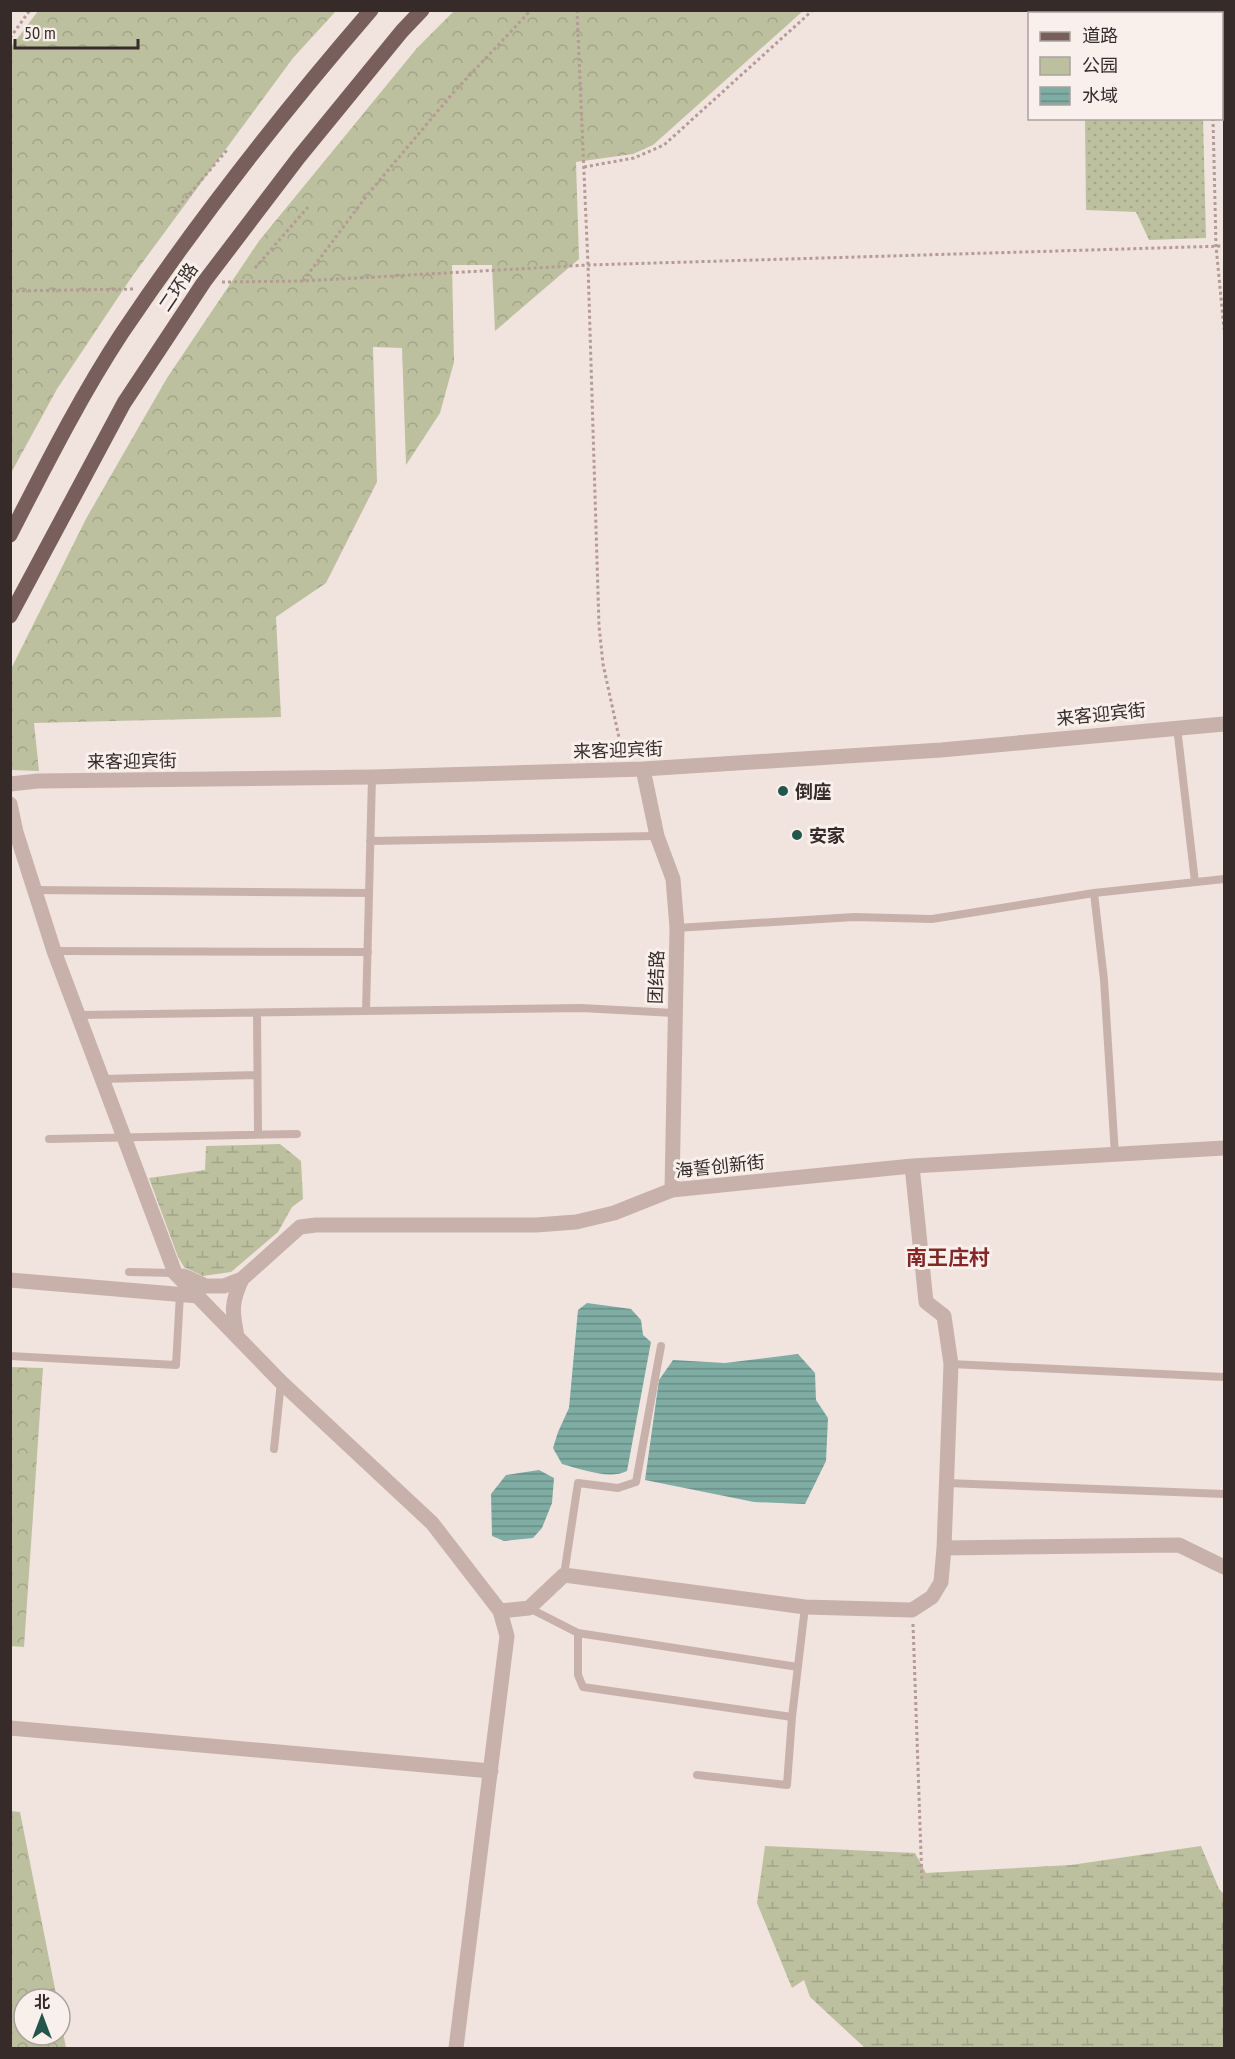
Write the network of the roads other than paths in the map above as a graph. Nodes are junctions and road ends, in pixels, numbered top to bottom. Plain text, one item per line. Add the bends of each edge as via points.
1 (372, 10) edge
2 (422, 10) edge
3 (10, 535) edge
4 (10, 616) edge
5 (1224, 724) edge
6 (1177, 727) junction
7 (643, 769) junction
8 (372, 777) junction
9 (10, 784) edge
10 (10, 804) edge
11 (657, 836) junction
12 (370, 841) junction
13 (1224, 879) edge
14 (1195, 882) junction
15 (34, 890) junction
16 (369, 893) junction
17 (1094, 893) junction
18 (677, 928) junction
19 (54, 951) junction
20 (368, 952) junction
21 (366, 1011) junction
22 (257, 1012) junction
23 (674, 1013) junction
24 (80, 1015) junction
25 (257, 1075) junction
26 (102, 1079) junction
27 (258, 1134) junction
28 (297, 1134) dead end
29 (124, 1138) junction
30 (49, 1139) dead end
31 (1224, 1148) edge
32 (1115, 1156) junction
33 (912, 1166) junction
34 (672, 1190) junction
35 (129, 1272) dead end
36 (175, 1273) junction
37 (242, 1279) junction
38 (10, 1280) edge
39 (180, 1294) junction
40 (198, 1296) junction
41 (238, 1337) junction
42 (661, 1346) dead end
43 (10, 1356) edge
44 (951, 1364) junction
45 (1224, 1377) edge
46 (281, 1382) junction
47 (274, 1449) dead end
48 (947, 1483) junction
49 (1224, 1494) edge
50 (944, 1548) junction
51 (1224, 1567) edge
52 (564, 1575) junction
53 (805, 1607) junction
54 (529, 1608) junction
55 (500, 1611) junction
56 (578, 1633) junction
57 (798, 1667) junction
58 (792, 1717) junction
59 (10, 1728) edge
60 (491, 1771) junction
61 (697, 1775) dead end
62 (456, 2049) edge

1 - 3 main road, 二环路 via 212,207 122,334 60,439
2 - 4 main road, 二环路 via 299,157 204,282 124,403
5 - 6 street, 来客迎宾街
6 - 7 street, 来客迎宾街 via 941,750
6 - 14 lane
7 - 8 street, 来客迎宾街
7 - 11 street, 团结路
8 - 9 street, 来客迎宾街
8 - 12 lane
10 - 15 street
11 - 12 lane
11 - 18 street, 团结路 via 674,879
12 - 16 lane
13 - 14 lane
14 - 17 lane
15 - 16 lane
15 - 19 street
16 - 20 lane
17 - 18 lane via 932,919 854,918
17 - 32 lane via 1104,980
18 - 23 street, 团结路
19 - 20 lane
19 - 24 street
20 - 21 lane
21 - 22 lane
21 - 23 lane via 581,1008
22 - 24 lane
22 - 25 lane
23 - 34 street, 团结路
24 - 26 street
25 - 26 lane
25 - 27 lane
26 - 29 street
27 - 28 lane
27 - 29 lane
29 - 30 lane
29 - 36 street
31 - 32 street, 海誓创新街
32 - 33 street, 海誓创新街
33 - 34 street, 海誓创新街
33 - 44 street via 926,1302 944,1316
34 - 37 street, 海誓创新街 via 614,1213 576,1222 300,1227
35 - 36 lane
36 - 37 street, 海誓创新街 via 207,1286 224,1286
36 - 40 street
37 - 41 street via 233,1305
38 - 39 street
39 - 40 street
39 - 43 lane via 176,1365
40 - 41 street
41 - 46 street
42 - 52 lane via 636,1482 618,1488 578,1483
44 - 45 lane
44 - 48 street
46 - 47 lane
46 - 55 street via 432,1523
48 - 49 lane
48 - 50 street
50 - 51 street via 1179,1545
50 - 53 street via 941,1582 932,1597 912,1610
52 - 53 street
52 - 54 street
53 - 57 lane
54 - 55 street
54 - 56 lane
55 - 60 street via 507,1636
56 - 57 lane
56 - 58 lane via 578,1675 583,1687
57 - 58 lane
58 - 61 lane via 787,1785
59 - 60 street
60 - 62 street

